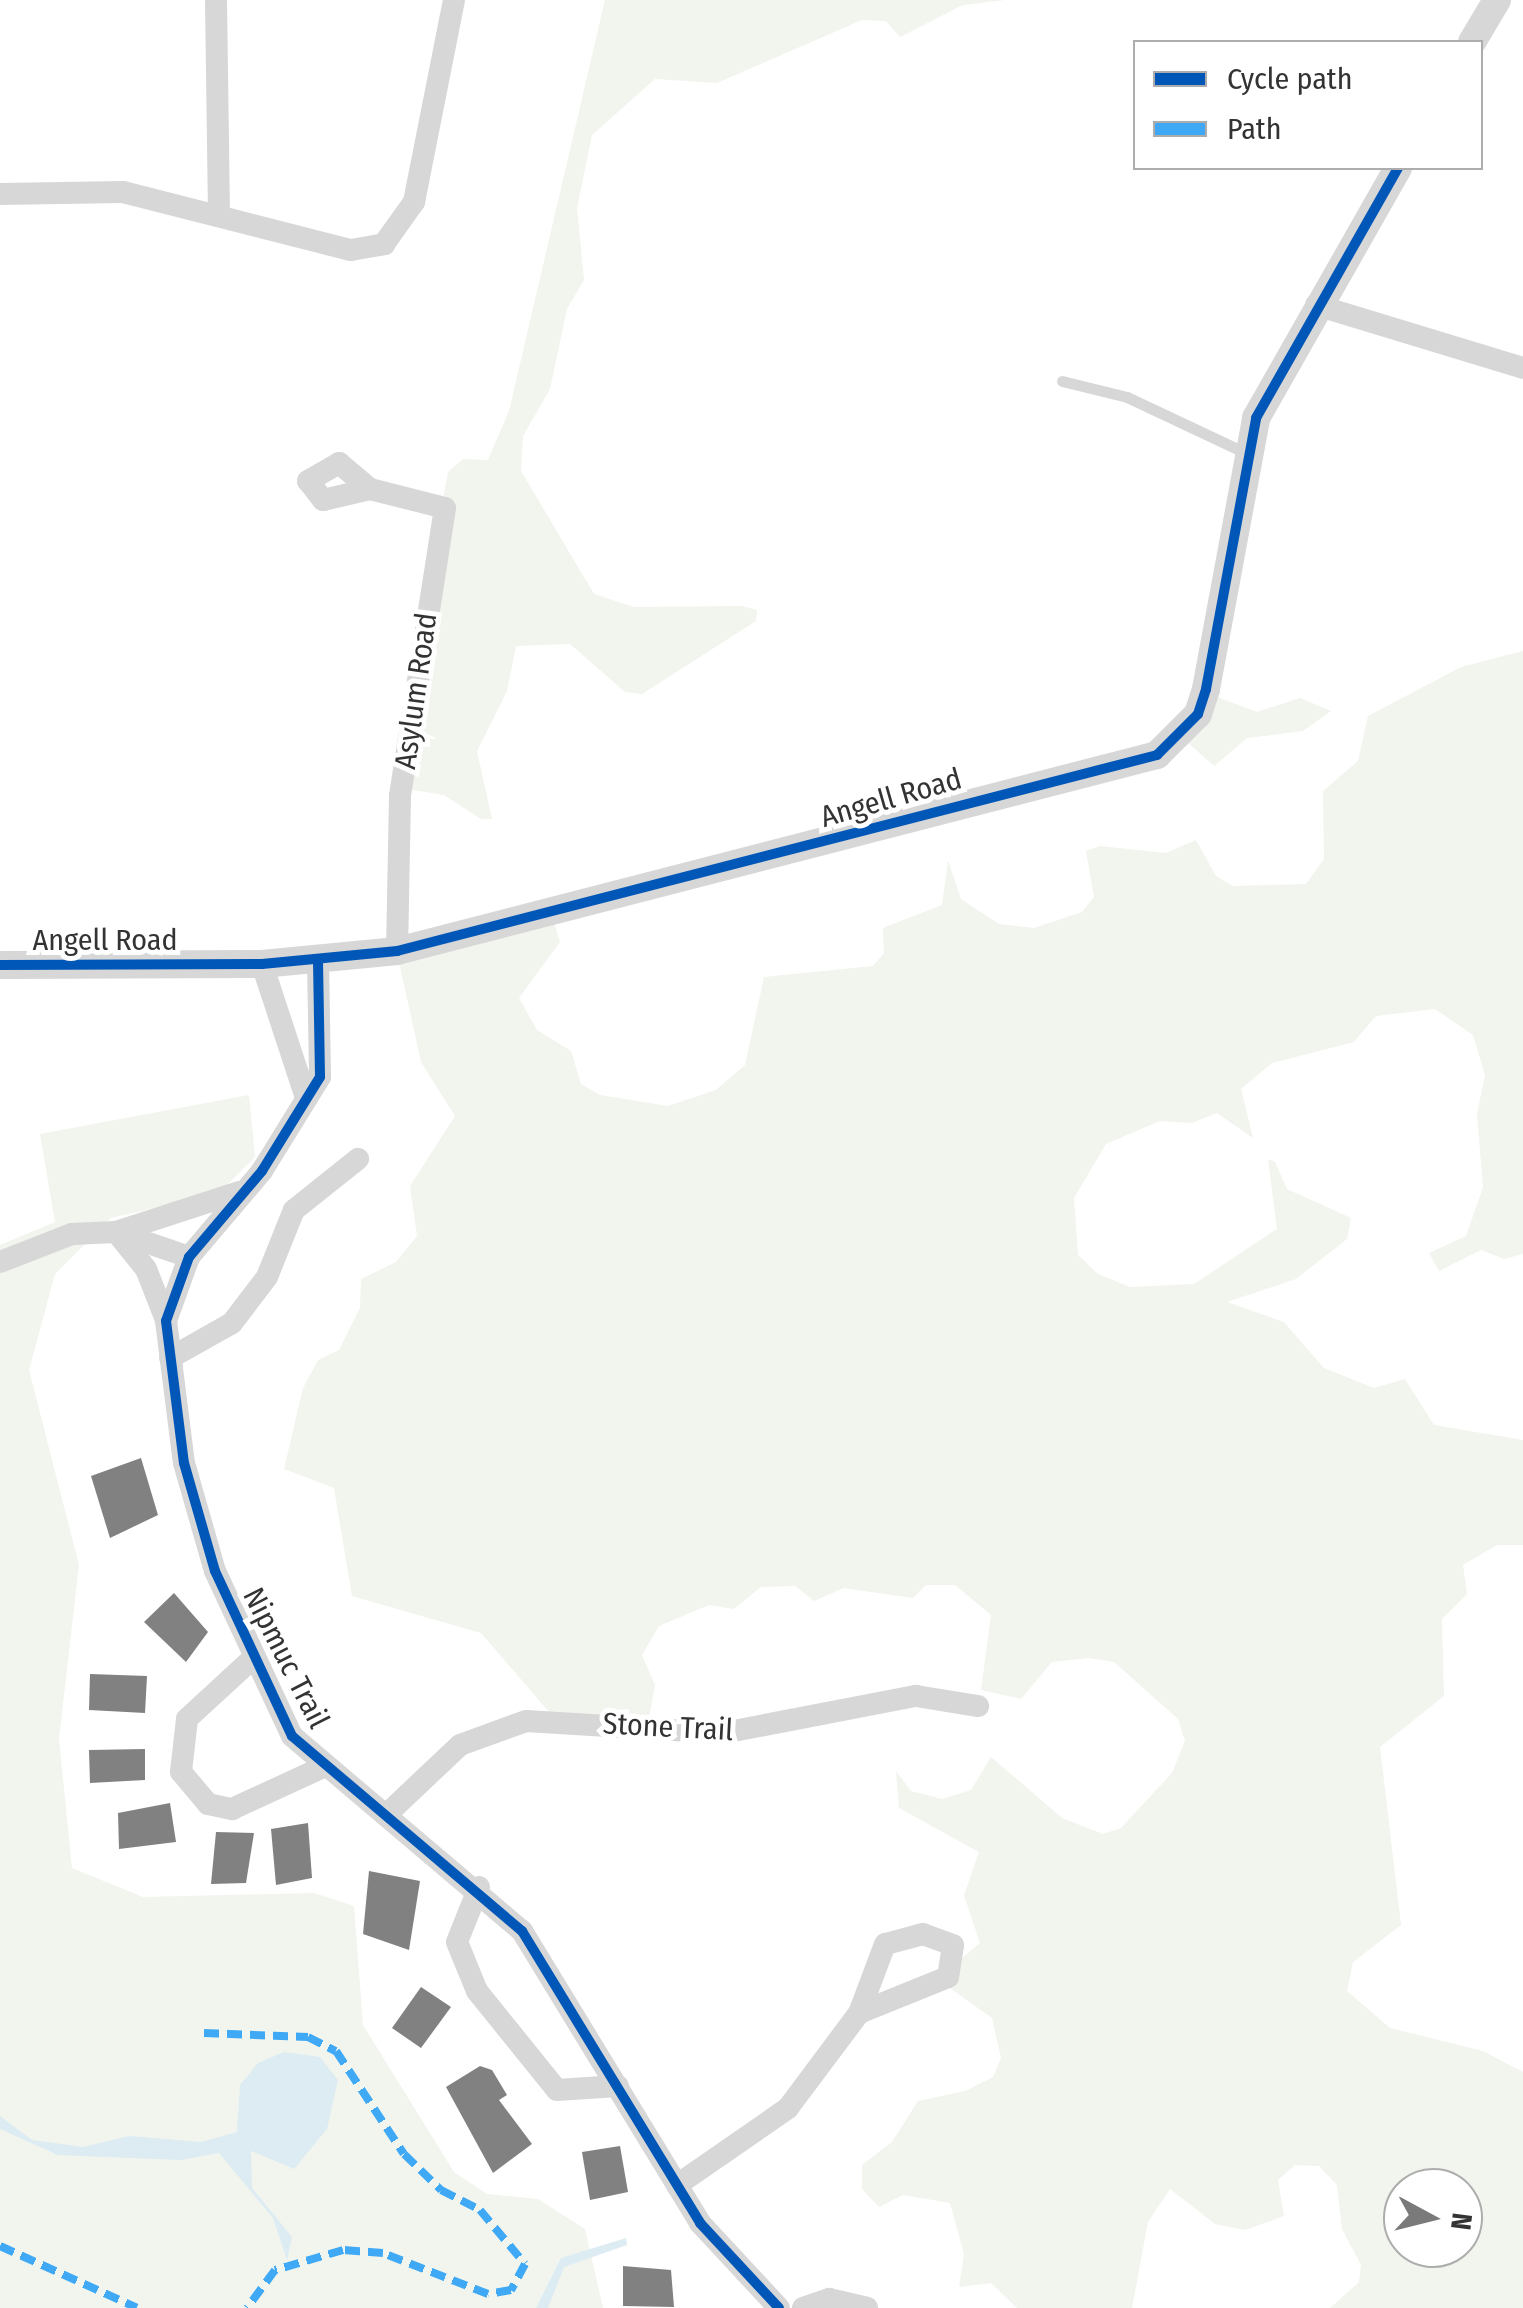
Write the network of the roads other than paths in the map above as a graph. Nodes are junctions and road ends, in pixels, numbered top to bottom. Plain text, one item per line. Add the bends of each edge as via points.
1 (216, 0) edge
2 (454, 0) edge
3 (1497, 0) edge
4 (1473, 40) edge
5 (1397, 170) edge
6 (0, 194) edge
7 (219, 214) junction
8 (1316, 305) junction
9 (1523, 368) edge
10 (1062, 381) dead end
11 (1246, 453) junction
12 (370, 489) dead end
13 (396, 951) junction
14 (318, 962) junction
15 (262, 964) junction
16 (0, 965) edge
17 (305, 1095) junction
18 (358, 1159) dead end
19 (242, 1191) junction
20 (116, 1232) junction
21 (190, 1257) junction
22 (0, 1262) edge
23 (166, 1321) junction
24 (170, 1358) junction
25 (253, 1658) junction
26 (978, 1706) dead end
27 (321, 1768) junction
28 (386, 1815) junction
29 (479, 1887) junction
30 (859, 2013) dead end
31 (618, 2086) junction
32 (677, 2185) junction
33 (779, 2308) edge
34 (803, 2308) edge
35 (868, 2308) edge

1 - 7 street
2 - 7 street via 402,228 384,244 351,250
3 - 4 street
5 - 8 street, Angell Road
6 - 7 street via 123,192
8 - 9 street
8 - 11 street, Angell Road
10 - 11 lane via 1128,398
11 - 13 street, Angell Road via 1206,688 1198,714 1158,754
12 - 13 street, Asylum Road via 445,508 400,796
13 - 14 street, Angell Road
14 - 15 street, Angell Road
14 - 17 street, Nipmuc Trail via 320,1077
15 - 16 street, Angell Road
15 - 17 street
17 - 19 street, Nipmuc Trail via 287,1136
18 - 24 street via 294,1210 267,1277 232,1323
19 - 20 street
19 - 21 street, Nipmuc Trail
20 - 21 street
20 - 22 street via 72,1234
20 - 23 street via 146,1269
21 - 23 street, Nipmuc Trail
23 - 24 street, Nipmuc Trail
24 - 25 street, Nipmuc Trail via 202,1532
25 - 27 street, Nipmuc Trail via 292,1736
25 - 27 street via 187,1718 180,1772 208,1804 232,1808
26 - 28 street, Stone Trail via 916,1696 723,1733 526,1721 460,1745
27 - 28 street, Nipmuc Trail
28 - 29 street, Nipmuc Trail
29 - 31 street, Nipmuc Trail via 554,1972
29 - 31 street via 456,1942 477,1991 557,2090
30 - 32 street via 788,2108
31 - 32 street, Nipmuc Trail
32 - 33 street, Nipmuc Trail via 727,2258
34 - 35 street via 829,2298

